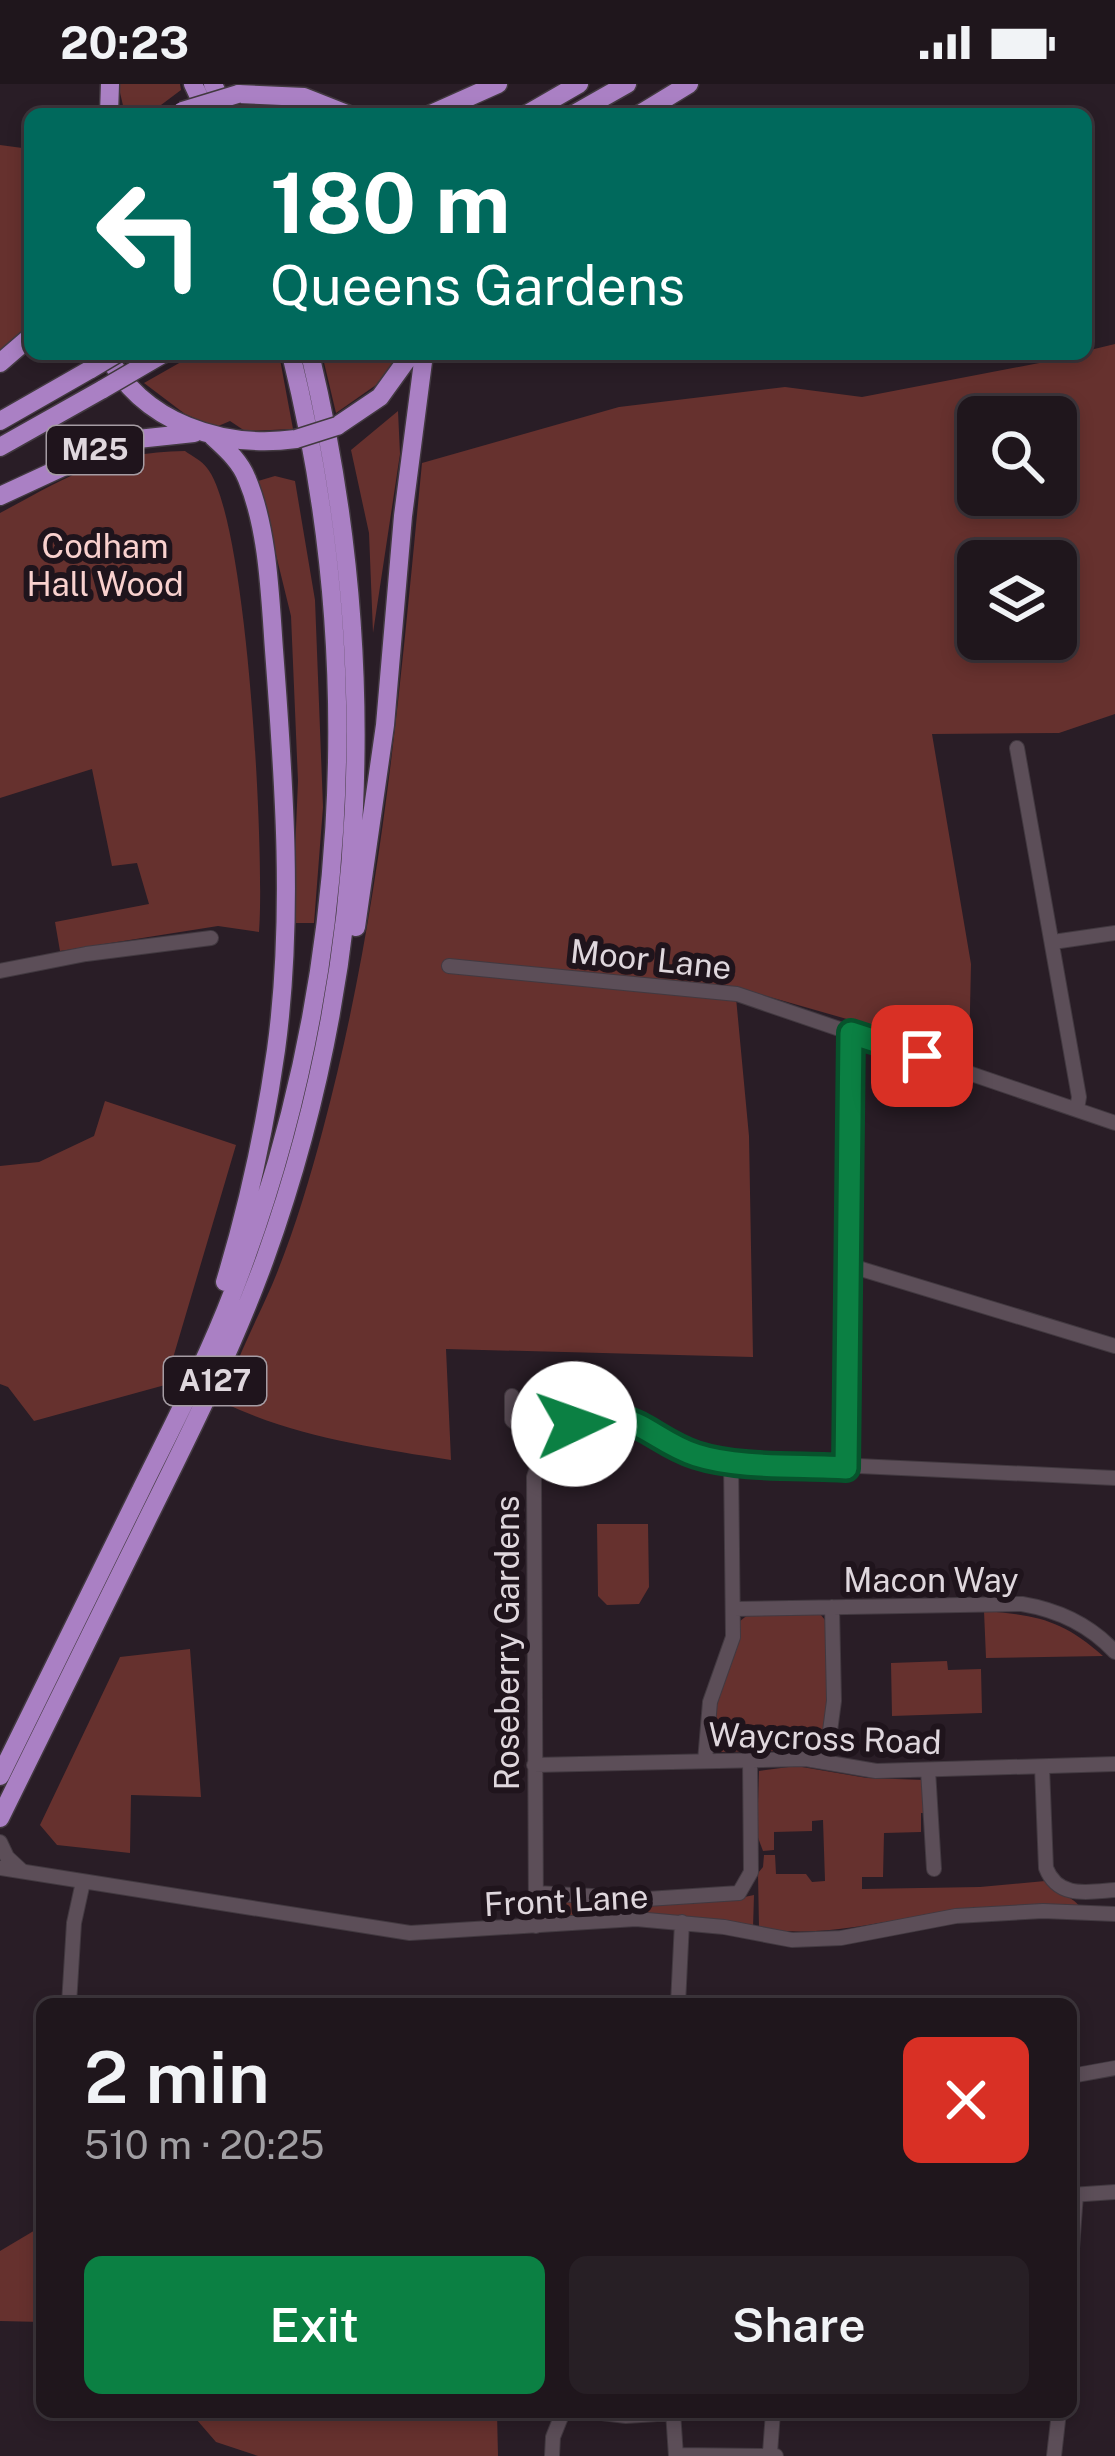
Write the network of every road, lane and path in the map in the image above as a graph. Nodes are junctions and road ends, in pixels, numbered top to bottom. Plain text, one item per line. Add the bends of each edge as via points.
1 (318, 84) edge
2 (498, 84) edge
3 (579, 84) edge
4 (627, 84) edge
5 (680, 84) edge
6 (689, 84) edge
7 (192, 108) edge
8 (331, 108) edge
9 (339, 108) edge
10 (444, 108) edge
11 (537, 108) edge
12 (585, 108) edge
13 (648, 108) edge
14 (649, 108) edge
15 (24, 342) edge
16 (103, 360) edge
17 (113, 360) edge
18 (153, 360) edge
19 (292, 360) edge
20 (311, 360) edge
21 (407, 360) edge
22 (423, 360) edge
23 (0, 363) edge
24 (0, 421) edge
25 (206, 435) junction
26 (0, 448) edge
27 (0, 496) edge
28 (1016, 748) dead end
29 (1115, 933) edge
30 (211, 938) dead end
31 (1053, 942) junction
32 (449, 966) dead end
33 (0, 971) edge
34 (851, 1033) junction
35 (1077, 1109) junction
36 (1115, 1123) edge
37 (265, 1259) junction
38 (848, 1265) junction
39 (1115, 1346) edge
40 (188, 1394) junction
41 (512, 1396) dead end
42 (547, 1448) junction
43 (731, 1460) junction
44 (846, 1468) junction
45 (1115, 1478) edge
46 (832, 1607) junction
47 (734, 1609) junction
48 (1115, 1652) edge
49 (750, 1760) junction
50 (705, 1761) junction
51 (826, 1761) junction
52 (1115, 1764) edge
53 (534, 1765) junction
54 (1042, 1767) junction
55 (928, 1770) junction
56 (0, 1776) edge
57 (0, 1818) edge
58 (0, 1842) edge
59 (0, 1868) edge
60 (934, 1869) dead end
61 (21, 1870) junction
62 (83, 1882) junction
63 (1115, 1890) edge
64 (536, 1893) junction
65 (1115, 1914) edge
66 (682, 1922) junction
67 (536, 1926) junction
68 (69, 1998) edge
69 (678, 1998) edge
70 (1115, 2068) edge
71 (1077, 2075) edge
72 (1115, 2192) edge
73 (1077, 2194) edge
74 (561, 2418) edge
75 (673, 2418) edge
76 (772, 2418) edge
77 (1058, 2418) edge
78 (676, 2455) edge
79 (773, 2455) edge
80 (552, 2456) edge
81 (1054, 2456) edge

1 - 9 highway
2 - 10 highway
3 - 11 highway
4 - 12 highway
5 - 13 highway
6 - 14 highway
7 - 8 highway, bridge via 238,94 288,94
15 - 23 highway
16 - 24 highway, M25, bridge
17 - 25 highway via 145,400
18 - 26 highway, M25, bridge
19 - 40 highway, A127 via 314,458 335,629 339,761 328,912 278,1160
20 - 37 highway, A127 via 349,577 356,794 331,1016
21 - 25 highway, bridge via 380,397 338,426 254,443
22 - 37 highway via 366,873 331,1068
25 - 27 highway, M25 via 119,441
25 - 40 highway via 245,472 266,572 285,940 256,1159
28 - 31 street
29 - 31 street
30 - 33 street
31 - 35 street
32 - 34 street, Moor Lane via 737,994
34 - 35 street, Moor Lane
34 - 38 street
35 - 36 street, Moor Lane
37 - 57 highway, A127 via 205,1403
38 - 39 street
38 - 44 street
40 - 56 highway, A127
41 - 42 street via 512,1420
42 - 43 street via 574,1424 610,1417 637,1422 694,1455
42 - 53 street, Roseberry Gardens via 534,1477
43 - 44 street
43 - 47 street
44 - 45 street
46 - 47 street, Macon Way
46 - 48 street, Macon Way via 1038,1607 1078,1622
46 - 51 street
47 - 50 street via 729,1654 706,1718
49 - 50 street, Waycross Road
49 - 51 street, Waycross Road
49 - 64 street via 751,1877 739,1893
50 - 53 street, Waycross Road
51 - 55 street, Waycross Road
52 - 54 street, Waycross Road
53 - 64 street, Roseberry Gardens
54 - 55 street, Waycross Road
54 - 63 street via 1050,1879 1068,1891
55 - 60 street
58 - 61 street
59 - 61 street, Front Lane
61 - 62 street, Front Lane
62 - 67 street, Front Lane via 410,1933
62 - 68 street
64 - 67 street, Roseberry Gardens
65 - 66 street, Front Lane via 956,1916 808,1940
66 - 67 street, Front Lane
66 - 69 street
70 - 71 street
72 - 73 street
74 - 80 street
75 - 78 street
76 - 79 street
77 - 81 street
78 - 79 street

